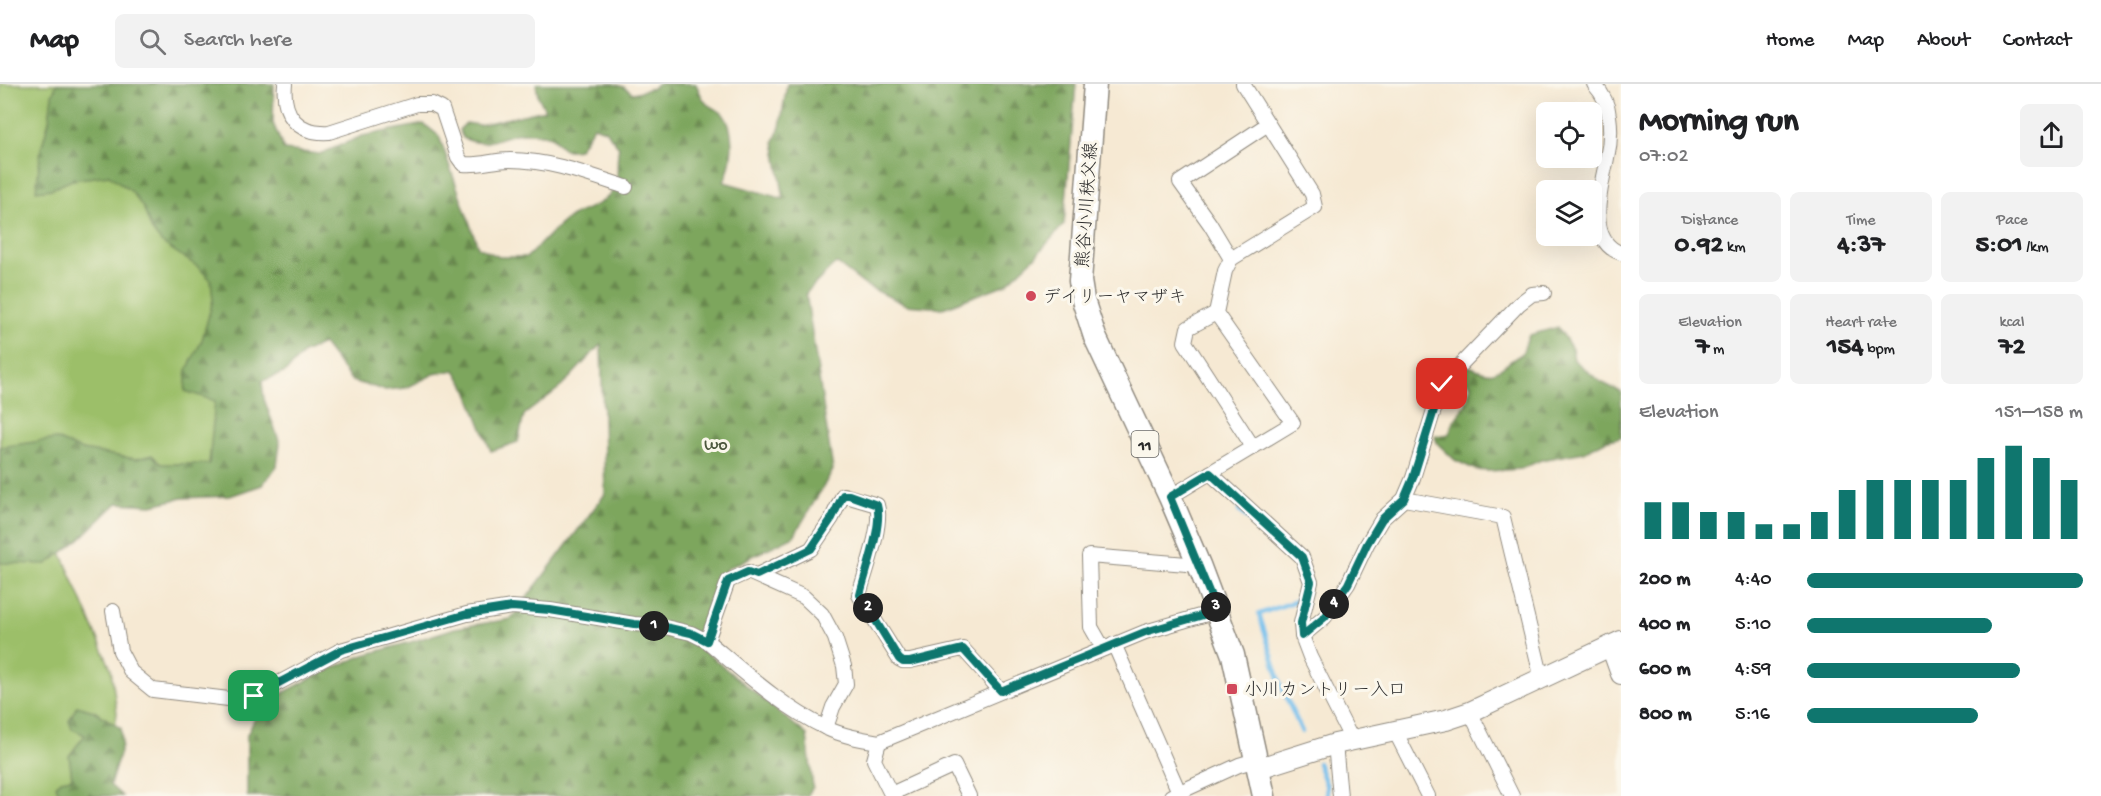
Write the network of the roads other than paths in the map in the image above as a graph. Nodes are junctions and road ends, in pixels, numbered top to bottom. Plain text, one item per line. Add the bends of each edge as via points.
1 (285, 84) edge
2 (1095, 84) edge
3 (1244, 84) edge
4 (1594, 84) edge
5 (1268, 124) junction
6 (626, 187) dead end
7 (1621, 254) edge
8 (1231, 259) junction
9 (1544, 293) dead end
10 (1216, 313) junction
11 (1253, 447) junction
12 (1210, 473) junction
13 (1170, 497) junction
14 (1404, 499) junction
15 (1199, 566) junction
16 (757, 575) junction
17 (113, 611) dead end
18 (1217, 611) junction
19 (1302, 636) junction
20 (707, 641) junction
21 (1616, 643) edge
22 (1108, 646) junction
23 (1621, 674) edge
24 (1542, 679) junction
25 (1001, 691) junction
26 (1470, 712) junction
27 (826, 728) junction
28 (1395, 731) junction
29 (879, 742) junction
30 (1344, 742) junction
31 (1257, 764) junction
32 (1175, 794) edge
33 (891, 795) edge
34 (969, 796) edge
35 (1264, 796) edge
36 (1340, 796) edge
37 (1428, 796) edge
38 (1512, 796) edge

1 - 6 street via 291,118 307,130 318,133 339,129 417,104 432,104 442,110 463,164 510,160 544,164
2 - 13 main road, 熊谷小川秩父線 / 11 via 1080,281 1083,300 1095,337
3 - 5 street
4 - 7 street via 1603,94 1610,115 1608,156 1600,187 1600,227 1604,240
5 - 8 street via 1312,194 1315,207
5 - 8 street via 1180,182
8 - 10 street
9 - 14 street via 1532,294 1519,304 1442,384
10 - 11 street via 1188,328 1185,342
10 - 11 street via 1293,423
11 - 12 street
12 - 13 street
12 - 19 street via 1302,557 1311,582 1301,623
13 - 15 main road, 熊谷小川秩父線 / 11
14 - 19 street via 1382,519 1348,584 1325,617
14 - 24 street via 1503,517
15 - 18 main road, 熊谷小川秩父線 / 11
15 - 22 street via 1089,556 1091,627
16 - 20 street via 748,572 728,581
16 - 25 street via 811,549 843,495 877,505 877,530 860,595 899,659 910,662 963,649
16 - 27 street via 804,597 822,614 835,638 846,684
17 - 20 street via 120,651 131,672 153,690 237,700 254,696 341,650 467,614 512,607 661,626
18 - 22 street
18 - 31 main road, 熊谷小川秩父線 / 11 via 1244,696
19 - 30 street
20 - 27 street via 790,707
21 - 23 street
21 - 24 street
22 - 25 street
22 - 32 street
24 - 26 street
25 - 29 street
26 - 28 street
26 - 38 street
27 - 29 street
28 - 30 street
28 - 37 street
29 - 33 street via 874,760
30 - 31 street
30 - 36 street
31 - 32 street
31 - 35 main road, 熊谷小川秩父線 / 11
33 - 34 street via 954,765

